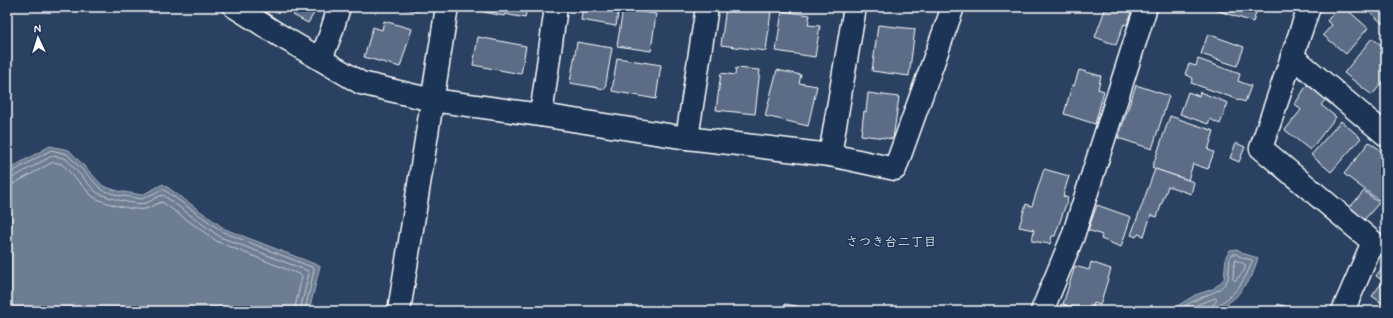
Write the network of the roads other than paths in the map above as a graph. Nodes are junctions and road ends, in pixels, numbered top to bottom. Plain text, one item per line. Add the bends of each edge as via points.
1 (235, 7) edge
2 (339, 7) edge
3 (447, 7) edge
4 (556, 7) edge
5 (707, 7) edge
6 (855, 7) edge
7 (952, 7) edge
8 (1146, 7) edge
9 (1309, 7) edge
10 (1292, 56) junction
11 (320, 59) junction
12 (432, 100) junction
13 (541, 115) junction
14 (1386, 135) edge
15 (687, 138) junction
16 (830, 155) junction
17 (399, 311) edge
18 (1042, 311) edge
19 (1344, 311) edge

1 - 11 street
2 - 11 street
3 - 12 street
4 - 13 street
5 - 15 street
6 - 16 street
7 - 16 street via 895,169
8 - 18 street via 1073,236
9 - 10 street
10 - 14 street
10 - 19 street via 1261,148 1373,242
11 - 12 street via 361,83
12 - 13 street
12 - 17 street
13 - 15 street
15 - 16 street

